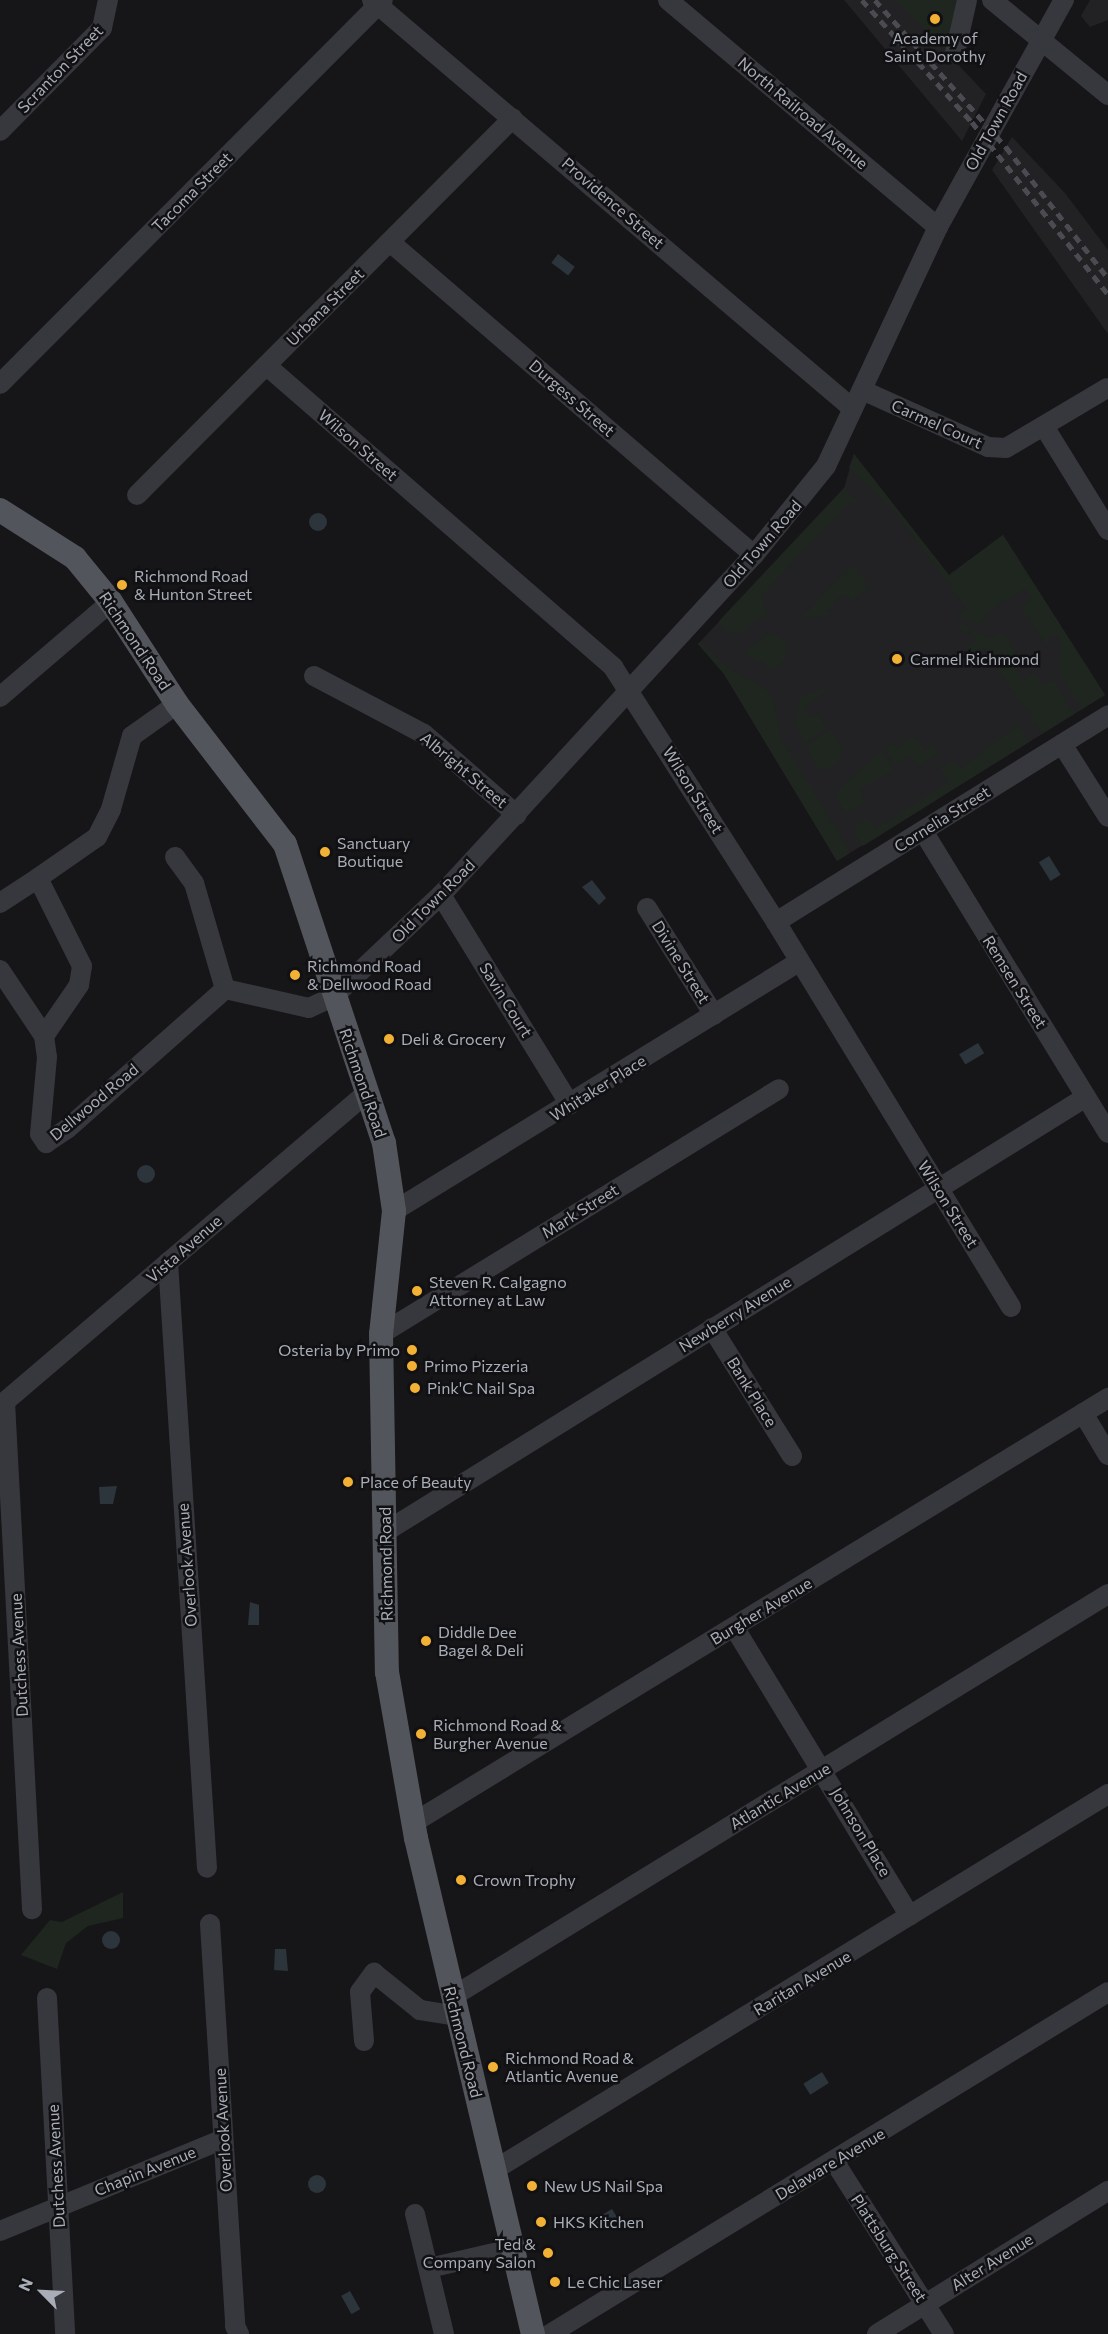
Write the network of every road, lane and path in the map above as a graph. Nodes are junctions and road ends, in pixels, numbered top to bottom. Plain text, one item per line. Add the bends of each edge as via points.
1 (108, 0) edge
2 (668, 0) edge
3 (967, 0) edge
4 (992, 0) edge
5 (1064, 0) edge
6 (378, 2) edge
7 (1042, 39) junction
8 (955, 53) dead end
9 (1108, 95) edge
10 (513, 118) junction
11 (0, 131) edge
12 (938, 227) junction
13 (390, 242) junction
14 (267, 366) junction
15 (0, 384) edge
16 (1107, 388) edge
17 (862, 390) junction
18 (853, 409) junction
19 (1045, 428) junction
20 (137, 495) dead end
21 (0, 510) edge
22 (1106, 522) edge
23 (754, 555) junction
24 (111, 602) junction
25 (314, 676) dead end
26 (631, 690) junction
27 (0, 697) edge
28 (177, 704) junction
29 (1108, 715) edge
30 (1062, 744) junction
31 (516, 815) junction
32 (1108, 817) edge
33 (922, 831) junction
34 (175, 857) dead end
35 (38, 878) junction
36 (441, 895) junction
37 (0, 903) edge
38 (647, 908) dead end
39 (776, 922) junction
40 (799, 962) junction
41 (0, 970) edge
42 (225, 989) junction
43 (333, 997) junction
44 (714, 1015) junction
45 (44, 1036) junction
46 (779, 1089) dead end
47 (367, 1092) junction
48 (1086, 1098) junction
49 (570, 1105) junction
50 (1108, 1133) edge
51 (938, 1186) junction
52 (394, 1211) junction
53 (168, 1262) junction
54 (1011, 1307) dead end
55 (712, 1328) junction
56 (381, 1334) junction
57 (1108, 1398) edge
58 (3, 1404) edge
59 (1083, 1413) junction
60 (1108, 1455) edge
61 (792, 1456) dead end
62 (385, 1532) junction
63 (1108, 1594) edge
64 (734, 1627) junction
65 (824, 1770) junction
66 (1108, 1794) edge
67 (413, 1823) junction
68 (207, 1868) dead end
69 (32, 1909) dead end
70 (910, 1916) junction
71 (210, 1924) dead end
72 (1108, 1992) edge
73 (47, 1998) dead end
74 (455, 2007) junction
75 (364, 2041) dead end
76 (224, 2139) junction
77 (834, 2161) junction
78 (494, 2170) junction
79 (1108, 2191) edge
80 (58, 2206) junction
81 (415, 2214) dead end
82 (0, 2231) edge
83 (511, 2249) junction
84 (429, 2268) junction
85 (925, 2304) junction
86 (65, 2334) edge
87 (239, 2334) edge
88 (444, 2334) edge
89 (533, 2334) edge
90 (550, 2334) edge
91 (877, 2334) edge
92 (944, 2334) edge

1 - 11 street, Scranton Street via 102,28
2 - 12 street, North Railroad Avenue
3 - 8 street
4 - 7 street
5 - 7 street, Old Town Road
6 - 10 street, Providence Street
6 - 15 street, Tacoma Street
7 - 9 street
7 - 12 street, Old Town Road
10 - 13 street, Urbana Street
10 - 18 street, Providence Street
12 - 17 street, Old Town Road
13 - 14 street, Urbana Street
13 - 23 street, Durgess Street
14 - 20 street, Urbana Street
14 - 26 street, Wilson Street via 613,666
16 - 19 street, Carmel Court
17 - 18 street, Old Town Road
17 - 19 street, Carmel Court via 988,447 1012,447
18 - 23 street, Old Town Road via 826,465
19 - 22 street
21 - 24 main road, Richmond Road via 75,558
23 - 26 street, Old Town Road
24 - 27 street
24 - 28 main road, Richmond Road
25 - 31 street, Albright Street via 424,734
26 - 31 street, Old Town Road
26 - 39 street, Wilson Street
28 - 35 street via 132,736 111,809 97,837
28 - 43 main road, Richmond Road via 285,844
29 - 30 street, Cornelia Street
30 - 32 street
30 - 33 street, Cornelia Street
31 - 36 street, Old Town Road
33 - 39 street, Cornelia Street
33 - 48 street, Remsen Street
34 - 42 street via 194,883
35 - 37 street
35 - 45 street via 82,966 79,985
36 - 43 street, Old Town Road
36 - 49 street, Savin Court
38 - 44 street, Divine Street
39 - 40 street, Wilson Street
40 - 44 street, Whitaker Place
40 - 51 street, Wilson Street
41 - 45 street
42 - 43 street via 309,1008
42 - 45 street, Dellwood Road via 67,1129 46,1143 40,1134 47,1057
43 - 47 main road, Richmond Road
44 - 49 street, Whitaker Place
46 - 56 street, Mark Street
47 - 52 main road, Richmond Road via 384,1143
47 - 53 street, Vista Avenue
48 - 50 street, Remsen Street
48 - 51 street, Newberry Avenue
49 - 52 street, Whitaker Place
51 - 54 street, Wilson Street
51 - 55 street, Newberry Avenue
52 - 56 main road, Richmond Road
53 - 58 street, Vista Avenue
53 - 68 street, Overlook Avenue
55 - 61 street, Bank Place
55 - 62 street, Newberry Avenue
56 - 62 main road, Richmond Road
57 - 59 street, Burgher Avenue
58 - 69 street, Dutchess Avenue
59 - 60 street
59 - 64 street, Burgher Avenue
62 - 67 main road, Richmond Road via 387,1672
63 - 65 street, Atlantic Avenue
64 - 65 street, Johnson Place
64 - 67 street, Burgher Avenue
65 - 70 street, Johnson Place
65 - 74 street, Atlantic Avenue
66 - 70 street, Raritan Avenue
67 - 74 main road, Richmond Road
70 - 78 street, Raritan Avenue
71 - 76 street, Overlook Avenue
72 - 77 street, Delaware Avenue
73 - 80 street, Dutchess Avenue
74 - 75 street via 420,2010 374,1973 360,1992
74 - 78 main road, Richmond Road
76 - 80 street, Chapin Avenue
76 - 87 street, Overlook Avenue via 235,2326
77 - 85 street, Plattsburg Street
77 - 90 street, Delaware Avenue
78 - 83 main road, Richmond Road
79 - 85 street, Alter Avenue
80 - 82 street, Chapin Avenue
80 - 86 street, Dutchess Avenue
81 - 84 street
83 - 84 street
83 - 89 main road, Richmond Road
84 - 88 street
85 - 91 street, Alter Avenue
85 - 92 street, Plattsburg Street

